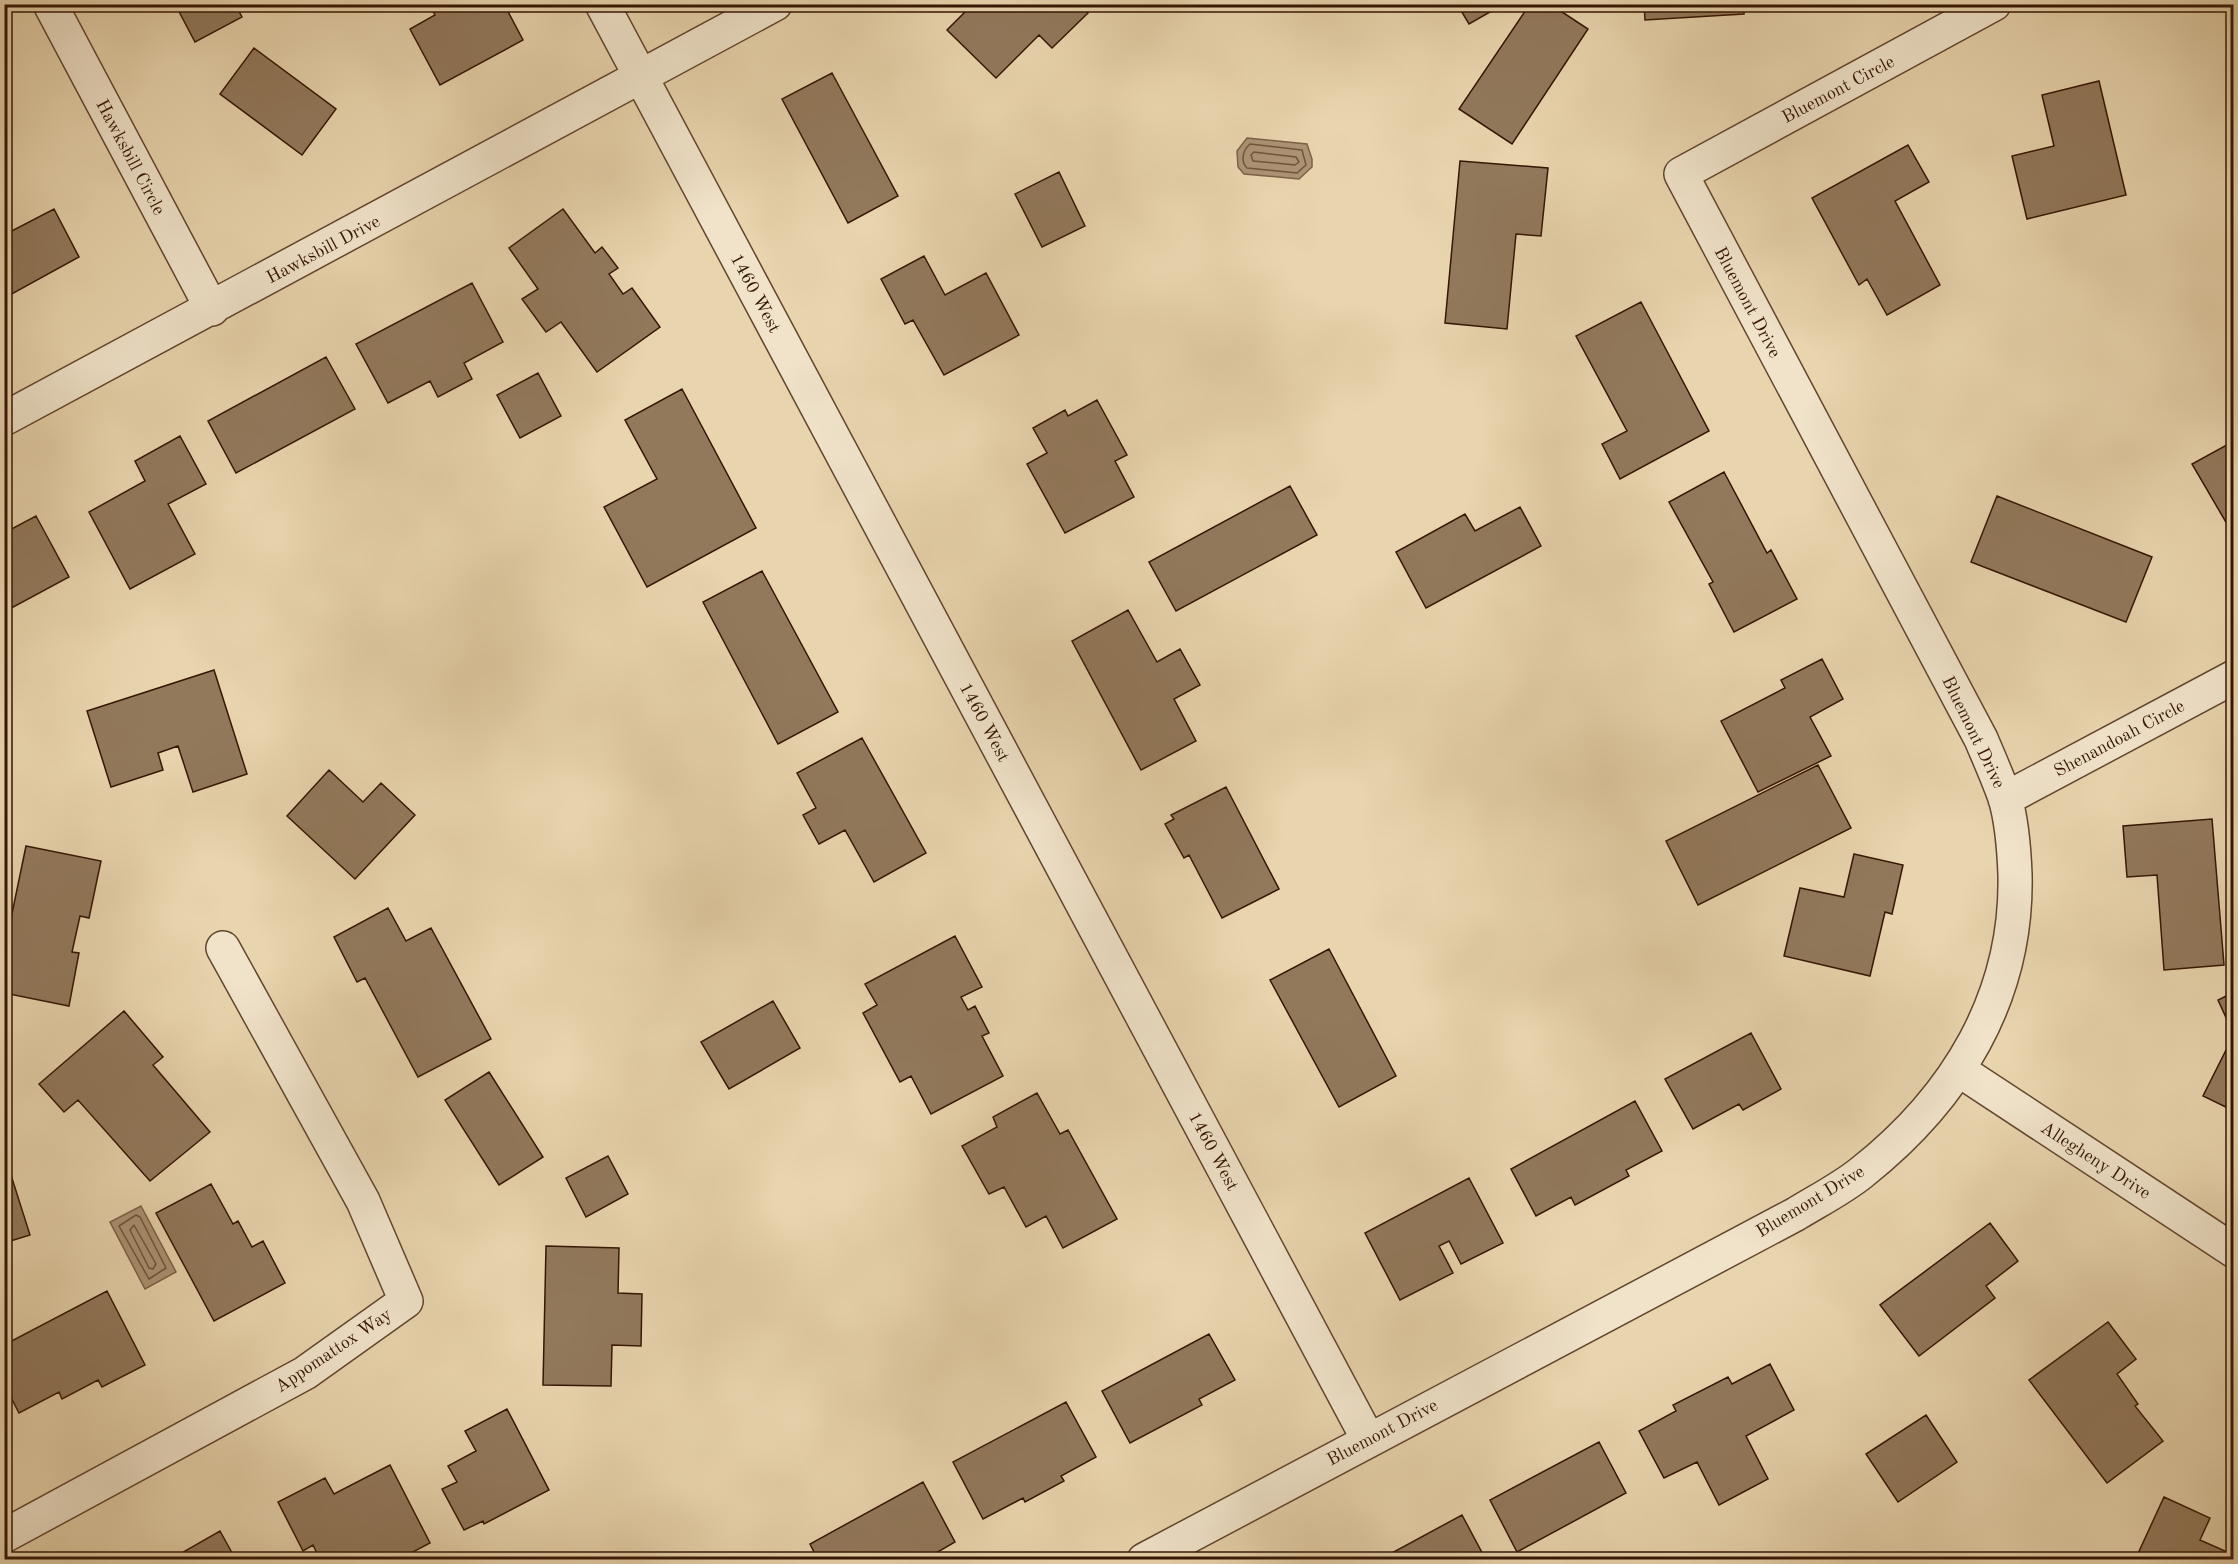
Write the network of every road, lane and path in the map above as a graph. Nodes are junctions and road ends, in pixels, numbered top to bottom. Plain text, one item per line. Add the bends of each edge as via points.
1 (50, 4) edge
2 (602, 4) edge
3 (775, 4) edge
4 (1994, 4) edge
5 (640, 76) junction
6 (1681, 174) joint
7 (212, 309) junction
8 (4, 419) edge
9 (2234, 677) edge
10 (2005, 799) junction
11 (223, 948) dead end
12 (1959, 1070) junction
13 (2234, 1251) edge
14 (1368, 1439) junction
15 (4, 1536) edge
16 (1144, 1560) edge

1 - 7 street, Hawksbill Circle
2 - 5 street, 1460 West
3 - 5 street, Hawksbill Drive
4 - 6 street, Bluemont Circle
5 - 7 street, Hawksbill Drive
5 - 14 street, 1460 West
6 - 10 street, Bluemont Drive via 1981,739
7 - 8 street, Hawksbill Drive
9 - 10 street, Shenandoah Circle
10 - 12 street, Bluemont Drive via 2014,853 2016,907 2007,960 1991,1013
11 - 15 street, Appomattox Way via 363,1201 406,1301 305,1373
12 - 13 street, Allegheny Drive
12 - 14 street, Bluemont Drive via 1917,1122 1860,1174 1796,1214
14 - 16 street, Bluemont Drive

